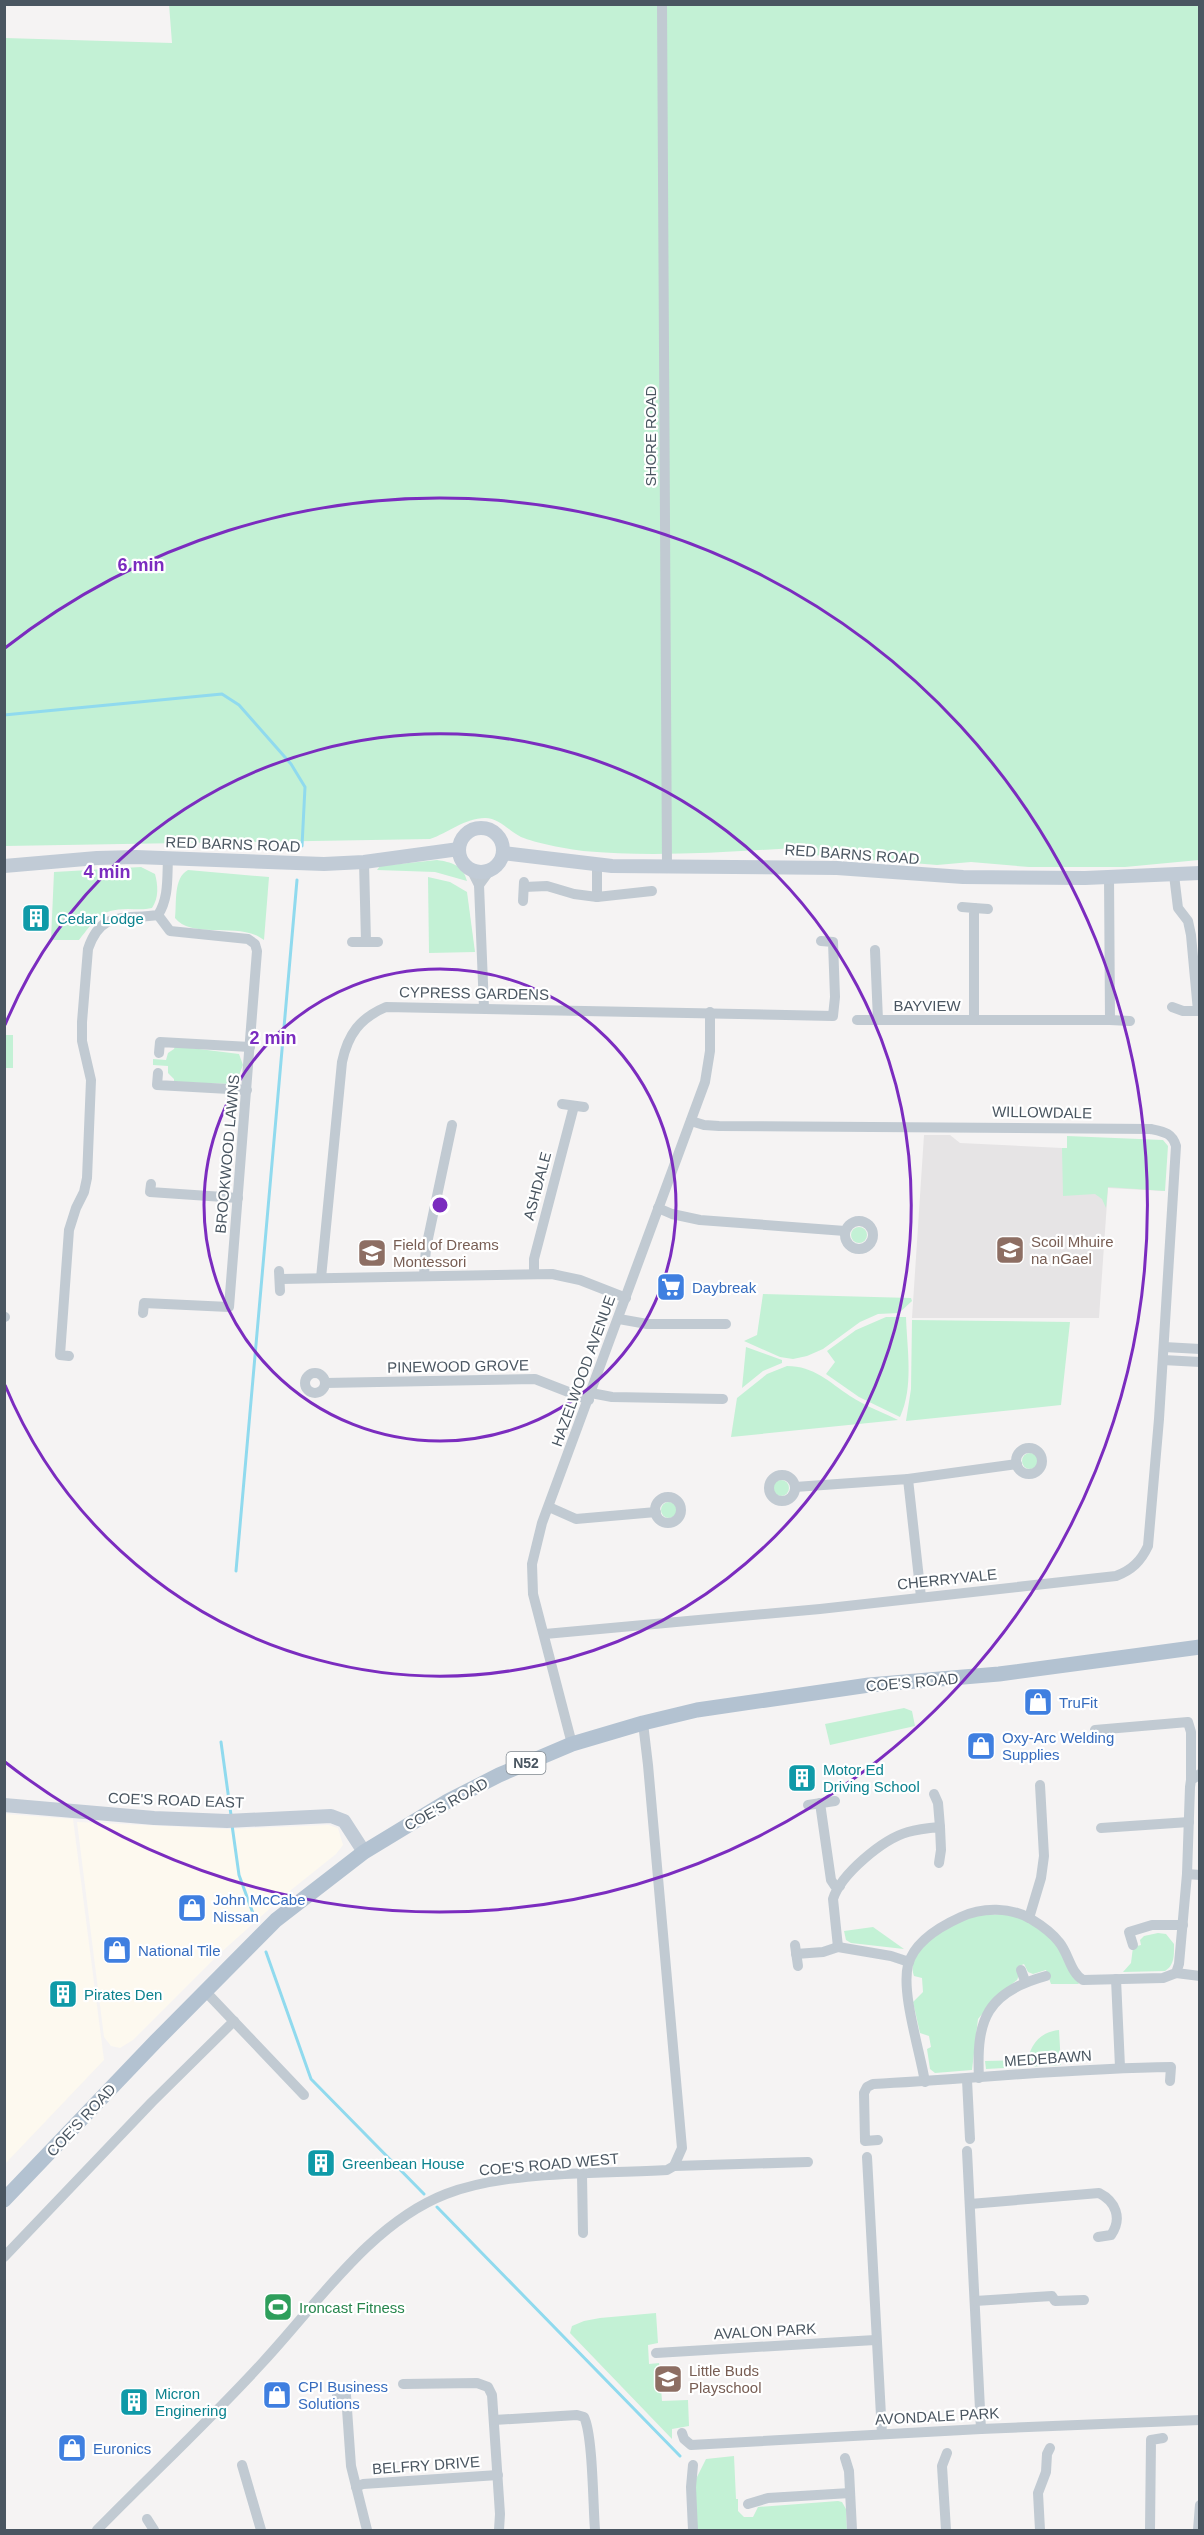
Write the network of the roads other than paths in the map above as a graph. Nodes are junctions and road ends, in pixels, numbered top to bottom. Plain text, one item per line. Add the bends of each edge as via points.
1 (662, 4) edge
2 (459, 849) junction
3 (503, 853) junction
4 (168, 858) junction
5 (364, 862) junction
6 (597, 865) junction
7 (4, 866) edge
8 (667, 867) junction
9 (471, 869) junction
10 (490, 870) junction
11 (1200, 873) edge
12 (1174, 875) junction
13 (1109, 878) junction
14 (479, 885) junction
15 (652, 891) dead end
16 (597, 897) junction
17 (523, 901) dead end
18 (962, 908) dead end
19 (974, 908) junction
20 (988, 909) dead end
21 (158, 915) junction
22 (821, 941) dead end
23 (352, 942) dead end
24 (366, 942) junction
25 (378, 942) dead end
26 (876, 950) dead end
27 (1172, 1007) dead end
28 (484, 1008) junction
29 (1199, 1011) edge
30 (710, 1012) junction
31 (856, 1020) dead end
32 (878, 1020) junction
33 (974, 1020) junction
34 (1110, 1020) junction
35 (1130, 1021) dead end
36 (250, 1047) junction
37 (159, 1053) dead end
38 (158, 1073) dead end
39 (247, 1090) junction
40 (562, 1104) dead end
41 (691, 1121) junction
42 (452, 1125) dead end
43 (151, 1184) dead end
44 (238, 1198) junction
45 (658, 1208) junction
46 (845, 1231) dead end
47 (534, 1273) junction
48 (424, 1275) junction
49 (321, 1278) junction
50 (280, 1291) dead end
51 (626, 1298) junction
52 (143, 1313) dead end
53 (619, 1319) junction
54 (726, 1324) dead end
55 (1200, 1349) edge
56 (1164, 1354) junction
57 (69, 1356) dead end
58 (1200, 1362) edge
59 (325, 1383) dead end
60 (590, 1396) junction
61 (723, 1400) dead end
62 (1017, 1464) dead end
63 (908, 1479) junction
64 (795, 1487) dead end
65 (549, 1507) junction
66 (656, 1512) dead end
67 (921, 1597) junction
68 (545, 1634) junction
69 (1200, 1647) edge
70 (643, 1723) junction
71 (1095, 1730) dead end
72 (572, 1744) junction
73 (1195, 1777) edge
74 (1040, 1785) dead end
75 (934, 1794) dead end
76 (835, 1801) dead end
77 (820, 1803) junction
78 (4, 1805) edge
79 (808, 1805) dead end
80 (1189, 1822) junction
81 (940, 1827) junction
82 (1101, 1828) dead end
83 (364, 1852) junction
84 (939, 1863) dead end
85 (1187, 1874) junction
86 (1200, 1875) edge
87 (840, 1886) junction
88 (1029, 1918) junction
89 (1183, 1925) junction
90 (1133, 1945) dead end
91 (838, 1947) junction
92 (909, 1962) junction
93 (798, 1966) dead end
94 (1021, 1970) dead end
95 (1176, 1973) junction
96 (1046, 1976) dead end
97 (1200, 1976) edge
98 (1116, 1979) junction
99 (1025, 1981) junction
100 (205, 1991) junction
101 (234, 2021) junction
102 (1120, 2067) junction
103 (973, 2079) junction
104 (1170, 2081) dead end
105 (925, 2082) junction
106 (303, 2095) dead end
107 (970, 2139) dead end
108 (878, 2140) dead end
109 (967, 2151) dead end
110 (867, 2157) dead end
111 (808, 2162) dead end
112 (674, 2166) junction
113 (582, 2174) junction
114 (4, 2200) edge
115 (970, 2204) junction
116 (584, 2233) dead end
117 (1098, 2237) dead end
118 (4, 2257) edge
119 (1084, 2300) dead end
120 (975, 2301) junction
121 (875, 2340) junction
122 (656, 2353) dead end
123 (403, 2384) dead end
124 (337, 2396) dead end
125 (494, 2420) junction
126 (1200, 2420) edge
127 (981, 2428) junction
128 (682, 2433) dead end
129 (882, 2434) junction
130 (1163, 2438) dead end
131 (1050, 2448) dead end
132 (946, 2453) dead end
133 (845, 2458) dead end
134 (242, 2465) dead end
135 (693, 2465) dead end
136 (498, 2475) junction
137 (356, 2487) junction
138 (850, 2493) junction
139 (748, 2504) dead end
140 (1200, 2505) edge
141 (147, 2519) dead end
142 (97, 2530) edge
143 (154, 2530) edge
144 (261, 2530) edge
145 (367, 2530) edge
146 (499, 2530) edge
147 (595, 2530) edge
148 (693, 2530) edge
149 (852, 2530) edge
150 (946, 2530) edge
151 (1040, 2530) edge
152 (1150, 2530) edge
153 (1198, 2530) edge

1 - 8 street, SHORE ROAD
2 - 3 street via 469,831 483,828 496,834
2 - 5 street, RED BARNS ROAD
2 - 9 street via 463,862
3 - 6 street, RED BARNS ROAD
3 - 10 street
4 - 5 street, RED BARNS ROAD via 262,863
4 - 7 street, RED BARNS ROAD via 97,858
4 - 21 street via 167,891
5 - 24 street
6 - 8 street, RED BARNS ROAD
6 - 16 street
8 - 13 street, RED BARNS ROAD via 837,867 963,878
9 - 10 street
9 - 14 street
10 - 14 street
11 - 12 street, RED BARNS ROAD
12 - 13 street, RED BARNS ROAD
12 - 29 street via 1178,908 1188,921 1191,935
13 - 34 street
14 - 28 street
15 - 16 street
16 - 17 street via 524,885
18 - 19 street
19 - 20 street
19 - 33 street, BAYVIEW
21 - 36 street, BROOKWOOD LAWNS via 170,931 248,939 255,944
21 - 57 street via 100,924 88,949 82,1032 91,1080 90,1116 84,1192 69,1230 60,1355
22 - 30 street, CYPRESS GARDENS via 833,942 833,1016
23 - 24 street
24 - 25 street
26 - 32 street, BAYVIEW
27 - 29 street
28 - 30 street, CYPRESS GARDENS
28 - 49 street, CYPRESS GARDENS via 387,1006 373,1012 353,1031 342,1062
30 - 41 street, HAZELWOOD AVENUE via 705,1082
31 - 32 street
32 - 33 street, BAYVIEW
33 - 34 street, BAYVIEW
34 - 35 street, BAYVIEW
36 - 37 street via 160,1042
36 - 39 street, BROOKWOOD LAWNS
38 - 39 street via 157,1085
39 - 44 street, BROOKWOOD LAWNS
40 - 47 street, ASHDALE via 579,1107 534,1259
41 - 45 street, HAZELWOOD AVENUE
41 - 56 street, WILLOWDALE via 719,1126 1020,1126 1165,1132 1173,1137 1176,1146
42 - 48 street
43 - 44 street via 150,1192
44 - 52 street, BROOKWOOD LAWNS via 230,1307 144,1303
45 - 46 street via 700,1220
45 - 51 street, HAZELWOOD AVENUE
47 - 48 street
47 - 51 street via 580,1280
48 - 49 street
49 - 50 street via 280,1275
51 - 53 street, HAZELWOOD AVENUE
53 - 54 street via 647,1324
53 - 60 street, HAZELWOOD AVENUE
55 - 56 street
56 - 58 street
56 - 67 street, CHERRYVALE via 1150,1532 1143,1557 1135,1565 1116,1576
59 - 60 street, PINEWOOD GROVE via 535,1379
60 - 61 street, PINEWOOD GROVE
60 - 65 street, HAZELWOOD AVENUE
62 - 63 street
63 - 64 street
63 - 67 street
65 - 66 street via 576,1519
65 - 68 street, HAZELWOOD AVENUE via 536,1543 532,1580
67 - 68 street, CHERRYVALE
68 - 72 street, HAZELWOOD AVENUE
69 - 70 main road, COE'S ROAD / N52 via 999,1674 869,1685 717,1707
70 - 72 main road, COE'S ROAD / N52
70 - 112 street via 682,2148
71 - 73 street via 1188,1722
72 - 83 main road, COE'S ROAD / N52 via 448,1801
73 - 80 street
74 - 88 street via 1044,1856
75 - 81 street
76 - 77 street
77 - 79 street
77 - 87 street via 831,1880
78 - 83 street, COE'S ROAD EAST via 154,1818 331,1816 344,1821
80 - 82 street
80 - 85 street
81 - 84 street
81 - 87 street via 906,1832 893,1839 876,1850
83 - 100 main road, COE'S ROAD / N52 via 276,1920
85 - 86 street
85 - 89 street
87 - 91 street via 833,1899
88 - 92 street via 1001,1910 969,1913 926,1938
88 - 98 street via 1060,1942 1076,1975 1083,1980
89 - 90 street via 1152,1925 1129,1932
89 - 95 street
91 - 92 street
91 - 93 street via 823,1952 796,1949
92 - 105 street via 909,2003
94 - 99 street
95 - 97 street
95 - 98 street via 1163,1978
96 - 99 street
98 - 102 street
99 - 103 street via 1005,1993 982,2024
100 - 101 street
100 - 114 main road, COE'S ROAD / N52
101 - 106 street
101 - 118 street
102 - 103 street, MEDEBAWN
102 - 104 street, MEDEBAWN via 1171,2067
103 - 105 street, MEDEBAWN
103 - 107 street
105 - 108 street, MEDEBAWN via 867,2087 865,2141
109 - 115 street
110 - 121 street
111 - 112 street, COE'S ROAD WEST
112 - 113 street, COE'S ROAD WEST via 667,2170
113 - 116 street
113 - 142 street, COE'S ROAD WEST via 470,2186 429,2202 372,2241 262,2363
115 - 117 street via 1099,2193 1108,2198 1117,2218 1111,2235
115 - 120 street
119 - 120 street via 1055,2301 1052,2296
120 - 127 street
121 - 122 street, AVALON PARK
121 - 129 street
123 - 125 street, BELFRY DRIVE via 477,2383 488,2387
124 - 137 street, BELFRY DRIVE via 346,2395
125 - 136 street, BELFRY DRIVE
125 - 147 street via 584,2417
126 - 127 street, AVONDALE PARK
127 - 129 street, AVONDALE PARK
128 - 129 street, AVONDALE PARK via 691,2445
130 - 152 street via 1151,2440
131 - 151 street via 1038,2493
132 - 150 street via 942,2466
133 - 138 street
134 - 144 street
135 - 148 street
136 - 137 street, BELFRY DRIVE
136 - 146 street, BELFRY DRIVE
137 - 145 street, BELFRY DRIVE
138 - 139 street via 768,2498
138 - 149 street
140 - 153 street
141 - 143 street

